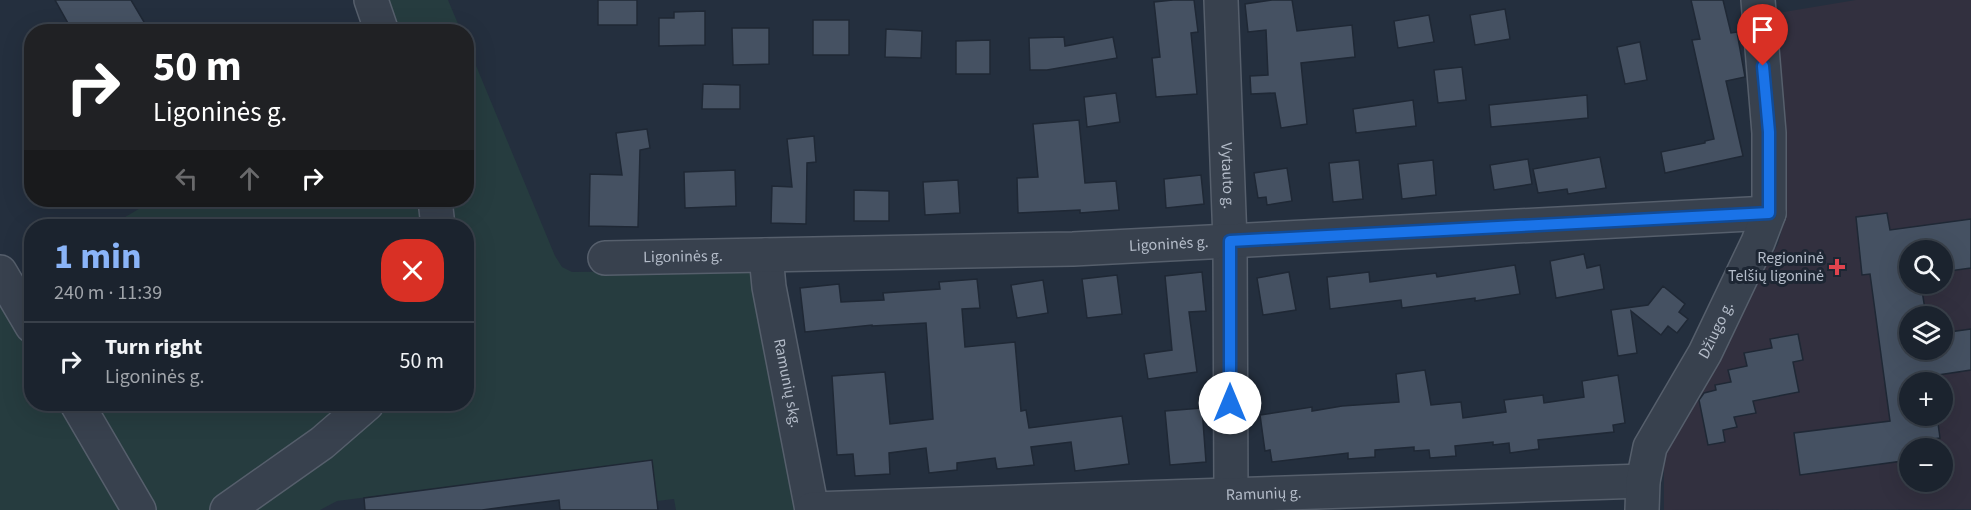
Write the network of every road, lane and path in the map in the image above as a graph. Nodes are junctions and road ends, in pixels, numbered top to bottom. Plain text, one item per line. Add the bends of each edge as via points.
1 (371, 0) edge
2 (1221, 0) edge
3 (1758, 0) edge
4 (379, 24) edge
5 (1769, 213) junction
6 (1230, 241) junction
7 (766, 255) junction
8 (605, 258) dead end
9 (0, 272) edge
10 (24, 312) edge
11 (81, 411) edge
12 (359, 411) edge
13 (1231, 495) junction
14 (1642, 496) edge
15 (812, 509) edge
16 (139, 510) edge
17 (227, 510) edge

1 - 4 street
2 - 6 street, Vytauto g.
3 - 5 street, Džiugo g. via 1769,132
5 - 6 street, Ligoninės g.
5 - 14 street, Džiugo g. via 1705,353 1650,447
6 - 7 street, Ligoninės g. via 1073,249
6 - 13 street, Vytauto g.
7 - 8 street, Ligoninės g.
7 - 15 street, Ramunių skg.
9 - 10 street
11 - 16 street
12 - 17 street via 322,443
13 - 14 street, Ramunių g.
13 - 15 street, Ramunių g.

